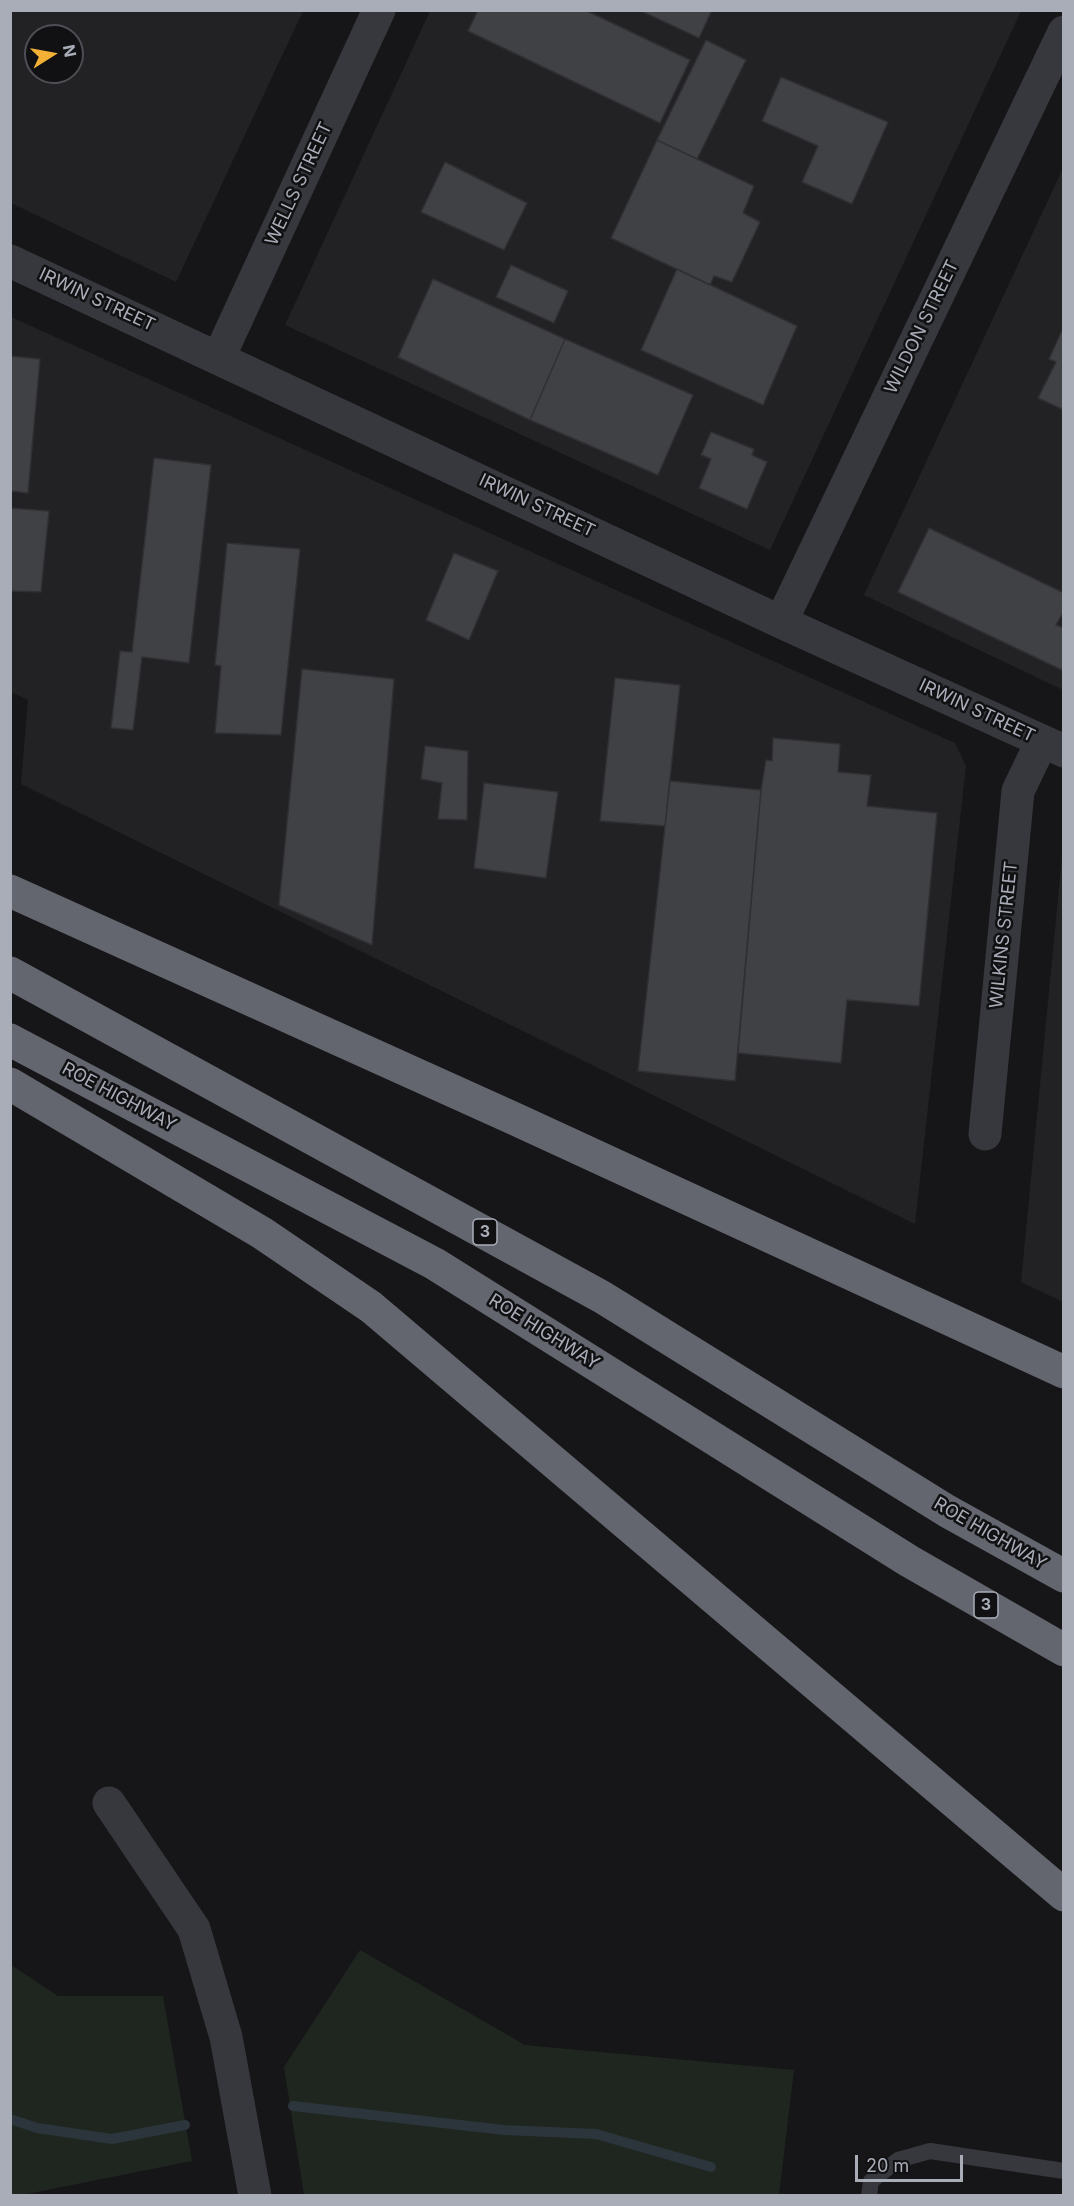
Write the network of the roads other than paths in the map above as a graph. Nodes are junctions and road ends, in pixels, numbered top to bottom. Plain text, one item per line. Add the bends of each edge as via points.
1 (379, 10) edge
2 (1064, 32) edge
3 (10, 261) edge
4 (219, 357) junction
5 (781, 622) junction
6 (1053, 746) edge
7 (10, 891) edge
8 (10, 973) edge
9 (10, 1040) edge
10 (10, 1084) edge
11 (985, 1134) dead end
12 (1064, 1372) edge
13 (1064, 1576) edge
14 (1064, 1650) edge
15 (109, 1803) dead end
16 (1064, 1895) edge
17 (1064, 2171) edge
18 (255, 2196) edge
19 (869, 2196) edge

1 - 4 street, WELLS STREET
2 - 5 street, WILDON STREET
3 - 4 street, IRWIN STREET
4 - 5 street, IRWIN STREET
5 - 6 street, IRWIN STREET
6 - 11 street, WILKINS STREET via 1018,791
7 - 12 highway
8 - 13 highway, ROE HIGHWAY / 3 via 602,1297 947,1511
9 - 14 highway, ROE HIGHWAY / 3 via 435,1264 909,1561
10 - 16 highway via 262,1233 370,1307
15 - 18 street via 194,1929 226,2037
17 - 19 lane via 930,2151 898,2160 871,2181

